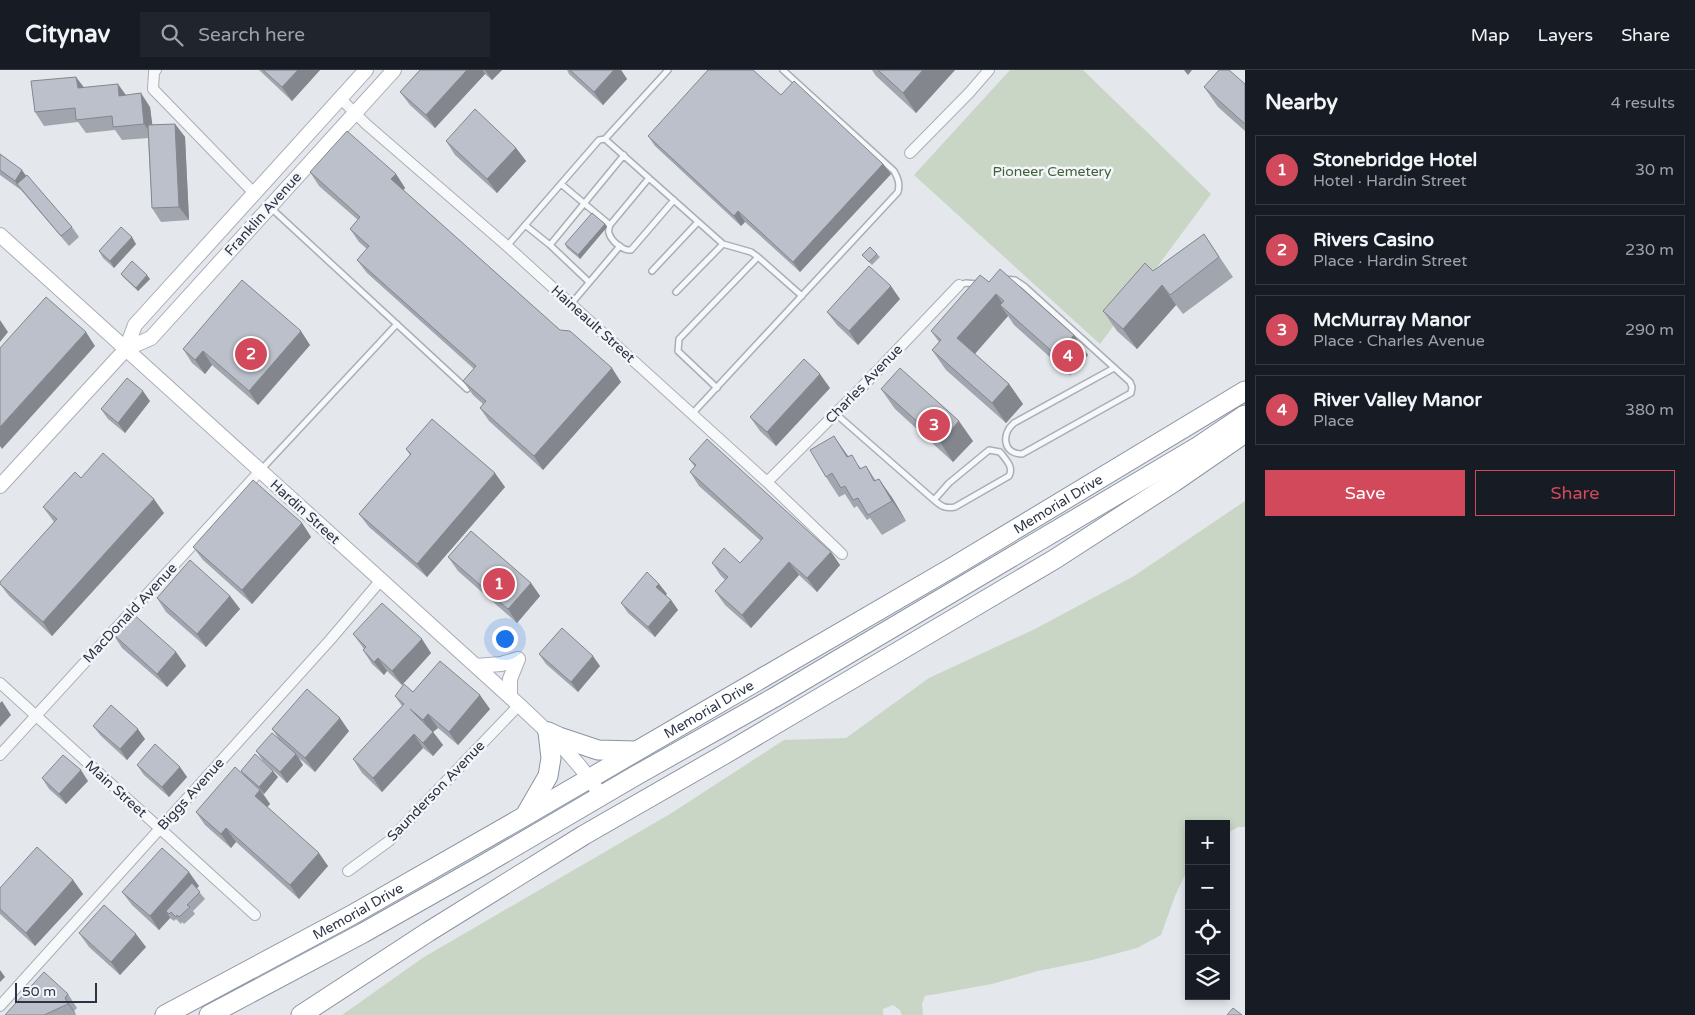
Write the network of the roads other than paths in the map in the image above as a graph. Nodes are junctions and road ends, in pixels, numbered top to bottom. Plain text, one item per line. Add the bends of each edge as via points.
1 (156, 70) edge
2 (366, 70) edge
3 (394, 70) edge
4 (668, 70) edge
5 (783, 70) edge
6 (989, 70) edge
7 (341, 99) junction
8 (355, 114) junction
9 (605, 138) junction
10 (910, 153) dead end
11 (624, 155) junction
12 (649, 178) junction
13 (561, 184) junction
14 (254, 192) junction
15 (674, 200) junction
16 (584, 204) junction
17 (270, 206) junction
18 (698, 222) junction
19 (526, 225) junction
20 (610, 225) junction
21 (0, 235) edge
22 (723, 244) junction
23 (550, 245) junction
24 (507, 246) junction
25 (620, 246) junction
26 (758, 257) junction
27 (652, 271) dead end
28 (999, 280) edge
29 (589, 282) junction
30 (983, 284) edge
31 (959, 285) joint
32 (676, 292) dead end
33 (802, 296) junction
34 (571, 304) junction
35 (397, 324) junction
36 (126, 349) junction
37 (1114, 368) junction
38 (717, 388) junction
39 (467, 389) edge
40 (1245, 391) edge
41 (692, 414) junction
42 (835, 414) junction
43 (1245, 415) edge
44 (1245, 433) edge
45 (260, 471) junction
46 (767, 482) junction
47 (0, 486) edge
48 (934, 500) junction
49 (842, 554) dead end
50 (381, 580) junction
51 (476, 666) junction
52 (0, 683) edge
53 (514, 701) junction
54 (36, 715) junction
55 (548, 732) junction
56 (635, 751) junction
57 (0, 755) edge
58 (590, 778) junction
59 (601, 796) junction
60 (525, 816) junction
61 (160, 828) junction
62 (348, 871) dead end
63 (255, 914) dead end
64 (0, 1006) edge
65 (165, 1015) edge
66 (209, 1015) edge
67 (301, 1015) edge

1 - 14 street via 153,89
2 - 7 main road, Franklin Avenue
3 - 8 main road, Franklin Avenue
4 - 9 lane
5 - 33 lane via 894,170 900,185 898,192
6 - 10 street
7 - 8 street, Haineault Street
7 - 14 main road, Franklin Avenue
8 - 17 main road, Franklin Avenue
8 - 24 street, Haineault Street
9 - 11 lane
9 - 13 lane via 599,140
11 - 12 lane
11 - 16 lane
12 - 15 lane
12 - 20 lane
13 - 16 lane
13 - 19 lane
14 - 36 main road, Franklin Avenue via 135,325
15 - 18 lane
15 - 25 lane via 631,250 626,251
16 - 20 lane
16 - 23 lane
17 - 35 lane
17 - 36 main road, Franklin Avenue via 152,338
18 - 22 lane
18 - 27 lane
19 - 23 lane
19 - 24 lane
20 - 25 lane via 608,232
21 - 36 main road, Hardin Street
22 - 26 lane
22 - 32 lane
23 - 29 lane
24 - 34 street, Haineault Street
25 - 29 lane
26 - 33 lane
26 - 38 lane via 679,339 678,351
28 - 37 lane via 1007,278 1024,286
29 - 34 lane
30 - 31 lane via 966,282
31 - 42 street, Charles Avenue
33 - 38 lane
34 - 41 street, Haineault Street
35 - 39 lane
35 - 45 lane
36 - 45 main road, Hardin Street
36 - 47 main road, Franklin Avenue
37 - 37 lane via 1130,382 1131,393 1022,454 1011,452 1005,433 1014,422
38 - 41 lane
40 - 56 highway, Memorial Drive via 953,567
41 - 46 street, Haineault Street
42 - 46 street, Charles Avenue
42 - 48 lane
43 - 59 highway, Memorial Drive via 1199,446 777,696
44 - 67 highway via 1055,559 584,835
45 - 50 main road, Hardin Street
45 - 54 street, MacDonald Avenue
46 - 49 street, Haineault Street
48 - 48 lane via 942,507 955,507 1008,476 1011,467 1000,452 988,450 948,483
50 - 51 main road, Hardin Street
50 - 61 street, Biggs Avenue
51 - 53 main road, Hardin Street
51 - 53 main road via 518,659 510,678
52 - 54 street, Main Street
53 - 55 main road, Hardin Street
53 - 62 street, Saunderson Avenue via 389,841
54 - 57 street, MacDonald Avenue
54 - 61 street, Main Street
55 - 56 highway via 598,750
55 - 58 main road, Hardin Street
55 - 60 highway via 551,758 548,776
56 - 58 highway, Memorial Drive
58 - 59 main road, Hardin Street
58 - 60 highway, Memorial Drive
59 - 66 highway, Memorial Drive via 363,933
60 - 65 highway, Memorial Drive via 350,916
61 - 63 street, Main Street
61 - 64 street, Biggs Avenue

